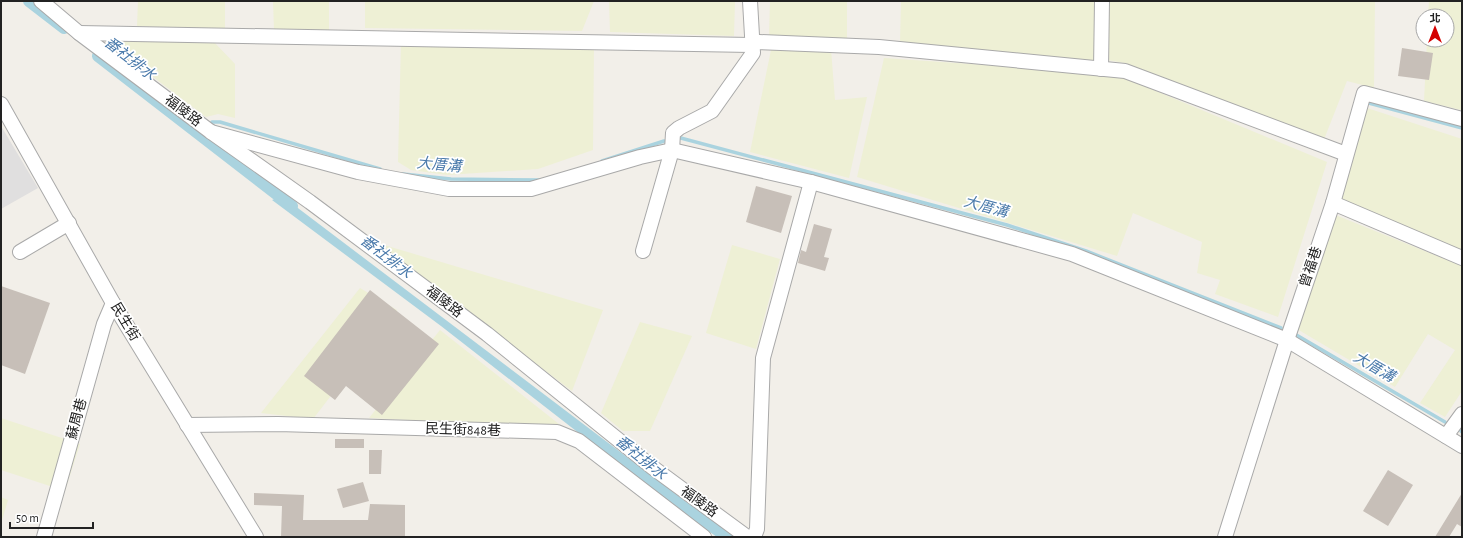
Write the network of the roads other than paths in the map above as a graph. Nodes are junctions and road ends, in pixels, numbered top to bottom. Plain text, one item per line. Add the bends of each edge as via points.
1 (41, 1) edge
2 (750, 1) edge
3 (1102, 1) edge
4 (79, 33) junction
5 (752, 45) junction
6 (1101, 69) junction
7 (1, 104) edge
8 (1462, 119) edge
9 (211, 132) junction
10 (672, 150) junction
11 (1346, 154) junction
12 (811, 182) junction
13 (1332, 203) junction
14 (69, 223) junction
15 (643, 251) dead end
16 (20, 252) dead end
17 (1462, 258) edge
18 (113, 303) junction
19 (1287, 340) junction
20 (1462, 414) edge
21 (187, 426) junction
22 (1446, 436) junction
23 (1462, 446) edge
24 (44, 537) edge
25 (256, 537) edge
26 (704, 537) edge
27 (747, 537) edge
28 (754, 537) edge
29 (1225, 537) edge

1 - 4 street, 福陵路
2 - 5 street
3 - 6 street
4 - 5 street
4 - 9 street, 福陵路
5 - 6 street via 758,42 879,47
5 - 10 street via 753,53 712,111 678,128 673,134
6 - 11 street via 1125,71
7 - 14 street, 民生街
8 - 11 street, 曾福巷 via 1364,93
9 - 10 street via 358,172 449,190 532,189
9 - 27 street, 福陵路 via 487,334 652,467
10 - 12 street
10 - 15 street
11 - 13 street, 曾福巷
12 - 19 street via 1072,254
12 - 28 street via 763,358 757,529
13 - 17 street
13 - 19 street, 曾福巷
14 - 16 street
14 - 18 street, 民生街
18 - 21 street, 民生街
18 - 24 street, 蘇周巷 via 104,324
19 - 22 street
19 - 29 street, 曾福巷
20 - 22 street
21 - 25 street, 民生街
21 - 26 street, 民生街848巷 via 278,424 557,432 579,441
22 - 23 street

